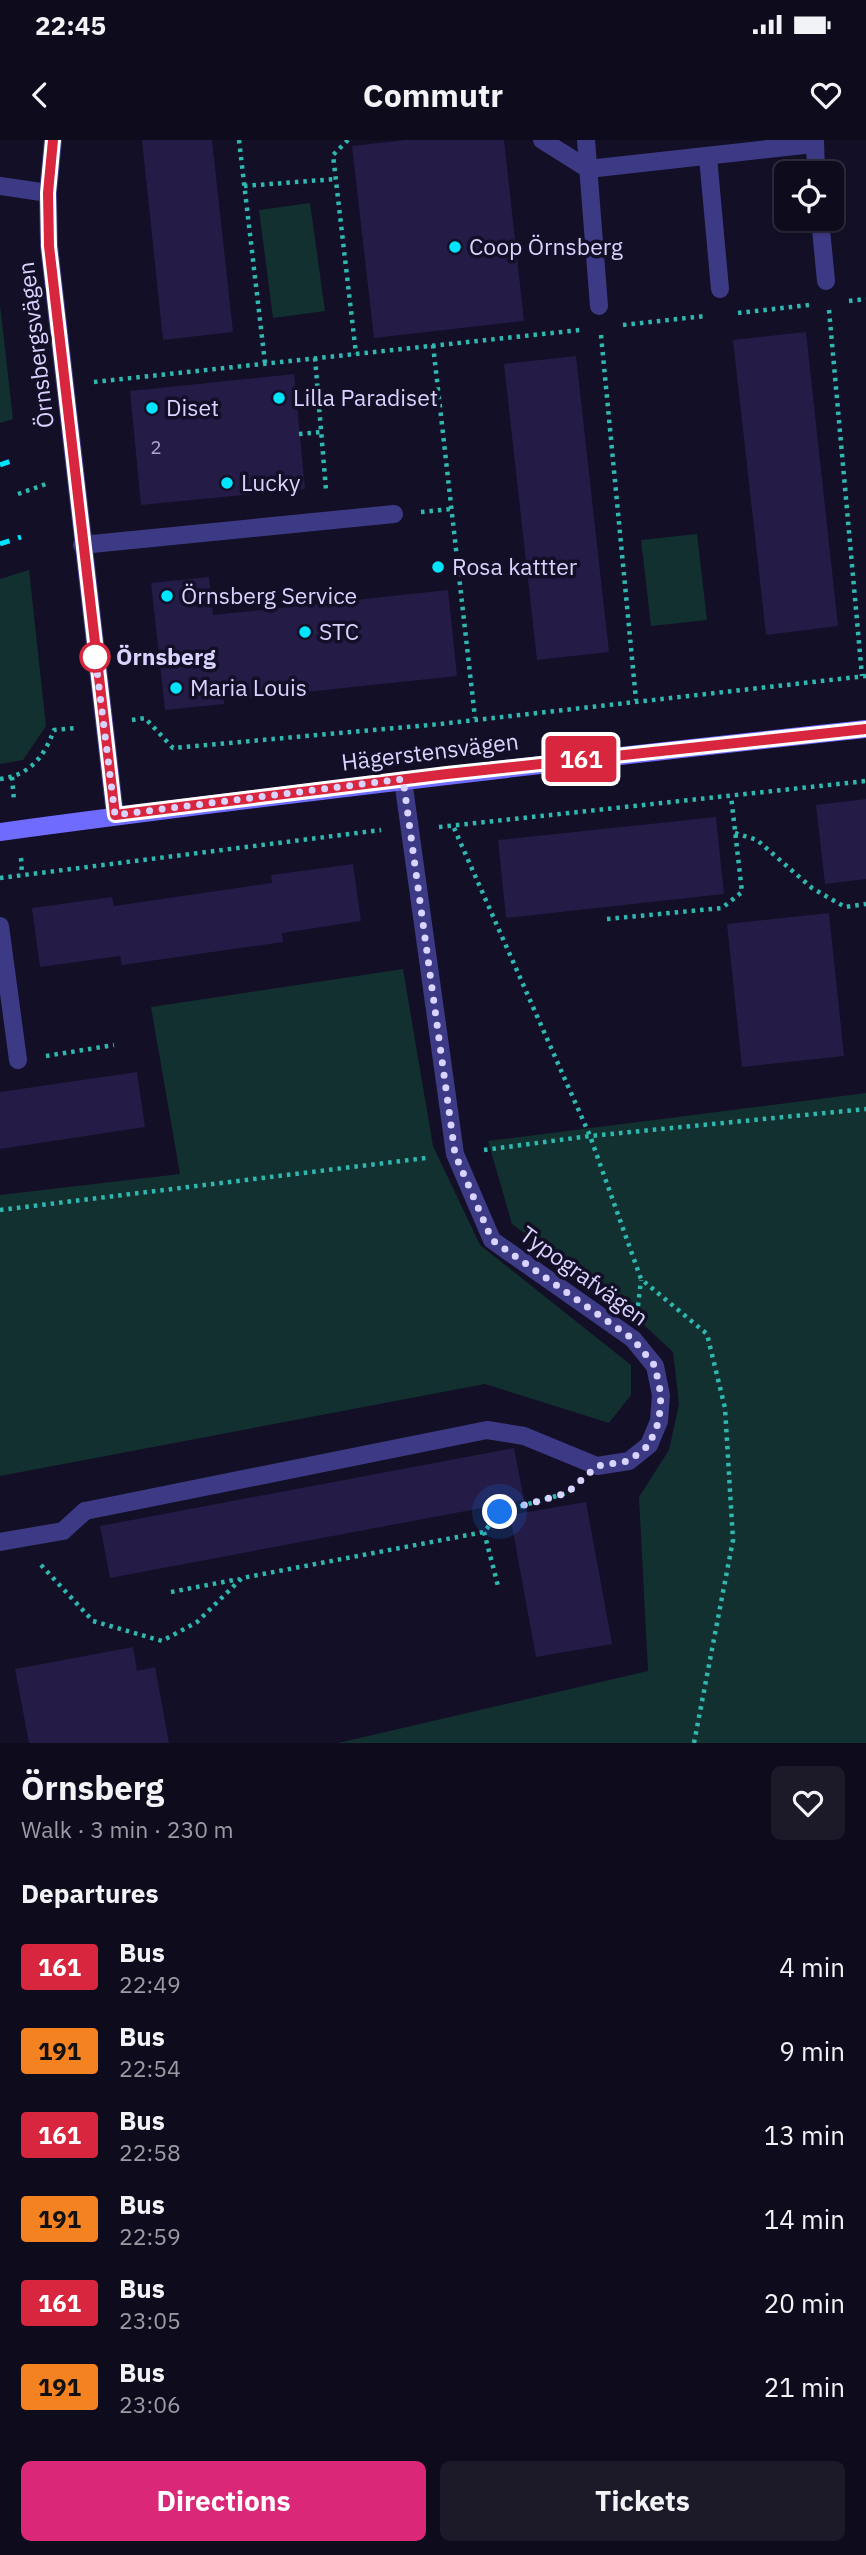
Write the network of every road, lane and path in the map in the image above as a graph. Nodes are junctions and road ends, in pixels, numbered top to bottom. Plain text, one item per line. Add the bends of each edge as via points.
1 (53, 140) edge
2 (239, 140) edge
3 (348, 140) edge
4 (542, 140) edge
5 (586, 140) edge
6 (814, 142) edge
7 (708, 158) junction
8 (815, 161) edge
9 (588, 169) junction
10 (336, 179) junction
11 (0, 186) edge
12 (244, 187) junction
13 (48, 193) junction
14 (821, 231) edge
15 (826, 281) joint
16 (720, 289) dead end
17 (866, 299) edge
18 (828, 303) junction
19 (599, 306) joint
20 (735, 313) dead end
21 (708, 316) dead end
22 (601, 327) junction
23 (433, 345) junction
24 (356, 354) junction
25 (315, 358) junction
26 (265, 363) junction
27 (66, 385) junction
28 (321, 432) junction
29 (299, 434) dead end
30 (394, 514) dead end
31 (328, 521) junction
32 (82, 545) junction
33 (864, 676) edge
34 (636, 700) junction
35 (475, 718) junction
36 (103, 724) junction
37 (866, 729) edge
38 (0, 779) edge
39 (403, 779) junction
40 (731, 796) dead end
41 (115, 815) junction
42 (454, 828) dead end
43 (0, 832) edge
44 (735, 833) junction
45 (866, 904) edge
46 (607, 919) dead end
47 (0, 926) edge
48 (114, 1045) dead end
49 (18, 1060) joint
50 (597, 1466) junction
51 (484, 1532) junction
52 (8, 1541) edge
53 (242, 1578) junction
54 (498, 1586) dead end
55 (172, 1592) dead end
56 (694, 1743) edge

1 - 13 street, Örnsbergsvägen
2 - 12 path
3 - 10 path via 334,155
4 - 9 street
5 - 9 street
6 - 7 street
6 - 8 street
7 - 9 street
7 - 16 street
9 - 19 street
10 - 12 path
10 - 24 path
11 - 13 street
12 - 26 path
13 - 27 street, Örnsbergsvägen via 49,246
14 - 15 street
15 - 18 path
17 - 18 path
18 - 20 path
18 - 33 path
19 - 22 path
21 - 22 path
22 - 23 path
22 - 34 path
23 - 24 path
23 - 35 path
24 - 25 path
25 - 26 path
25 - 28 path
26 - 27 path
27 - 32 street, Örnsbergsvägen
28 - 29 path
28 - 31 path
30 - 31 street
31 - 32 street
32 - 36 street, Örnsbergsvägen
33 - 34 path
34 - 35 path
35 - 36 path via 173,748 145,718
36 - 38 path via 54,730 45,756 12,778
36 - 41 street, Örnsbergsvägen
37 - 39 street, Hägerstensvägen
39 - 41 street, Hägerstensvägen
39 - 50 street, Typografvägen via 455,1154 492,1240 633,1339 655,1366 661,1395 659,1421 649,1445 629,1461
40 - 44 path
41 - 43 street, Hägerstensvägen
42 - 56 path via 590,1136 641,1279 707,1334 725,1408 733,1540
44 - 45 path via 757,840 812,888 845,906
44 - 46 path via 742,892 722,908
47 - 49 street
48 - 49 path
50 - 51 path via 567,1493 500,1512
50 - 52 street via 524,1436 487,1430 85,1511 63,1531
51 - 53 path
51 - 54 path
52 - 53 path via 93,1621 162,1641 197,1622
53 - 55 path

